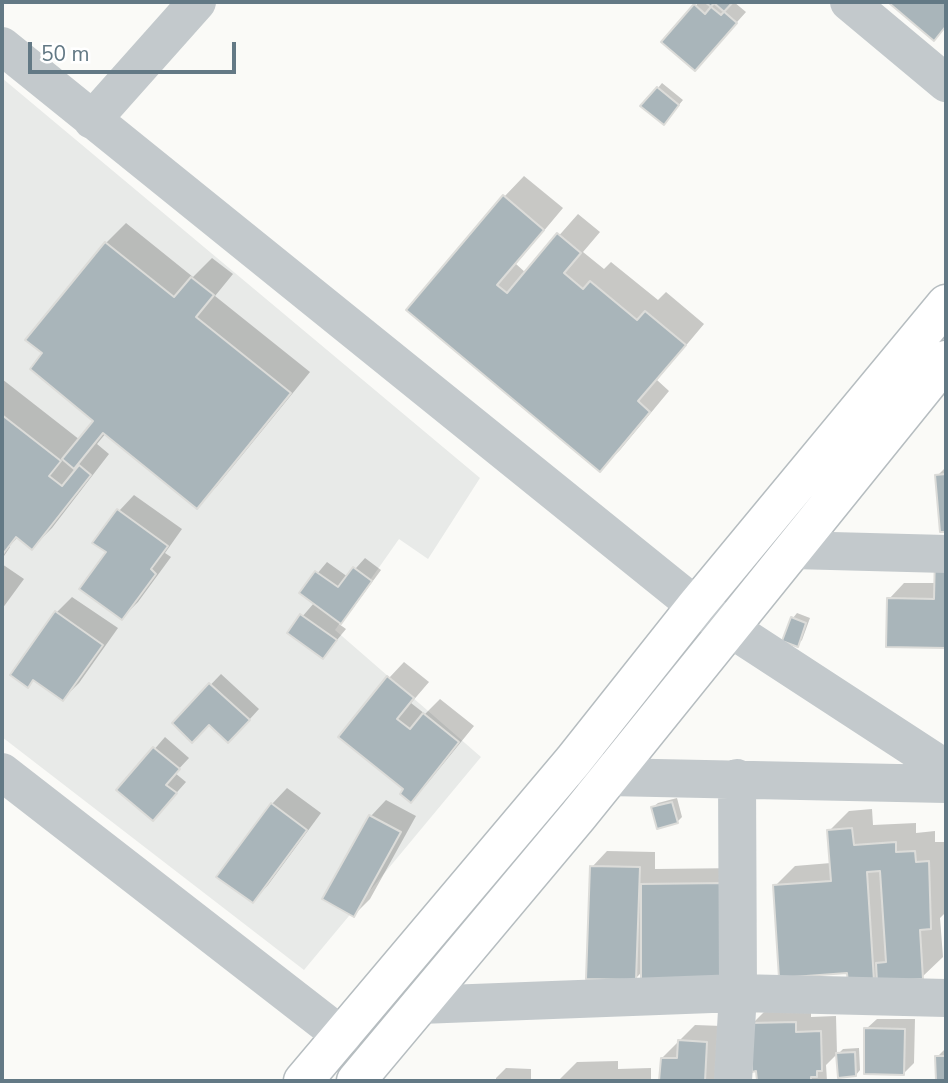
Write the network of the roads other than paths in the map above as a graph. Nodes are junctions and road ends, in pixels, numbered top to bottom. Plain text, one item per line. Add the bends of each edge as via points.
1 (197, 2) edge
2 (849, 2) edge
3 (2, 46) edge
4 (946, 83) edge
5 (92, 120) junction
6 (943, 311) edge
7 (946, 360) edge
8 (793, 550) junction
9 (946, 554) edge
10 (696, 606) junction
11 (730, 629) junction
12 (573, 761) junction
13 (946, 769) edge
14 (2, 772) edge
15 (608, 777) junction
16 (737, 778) junction
17 (946, 784) edge
18 (738, 993) junction
19 (946, 998) edge
20 (420, 1005) junction
21 (342, 1036) junction
22 (303, 1081) edge
23 (356, 1081) edge
24 (733, 1081) edge

1 - 5 street
2 - 4 street
3 - 5 street
5 - 10 street
6 - 10 main road
7 - 8 main road
8 - 9 street
8 - 11 main road
10 - 11 street
10 - 12 main road
11 - 13 street
11 - 15 main road
12 - 15 street
12 - 21 main road
14 - 21 street
15 - 16 street
15 - 20 main road
16 - 17 street
16 - 18 street
18 - 19 street
18 - 20 street
18 - 24 street
20 - 23 main road
21 - 22 main road

